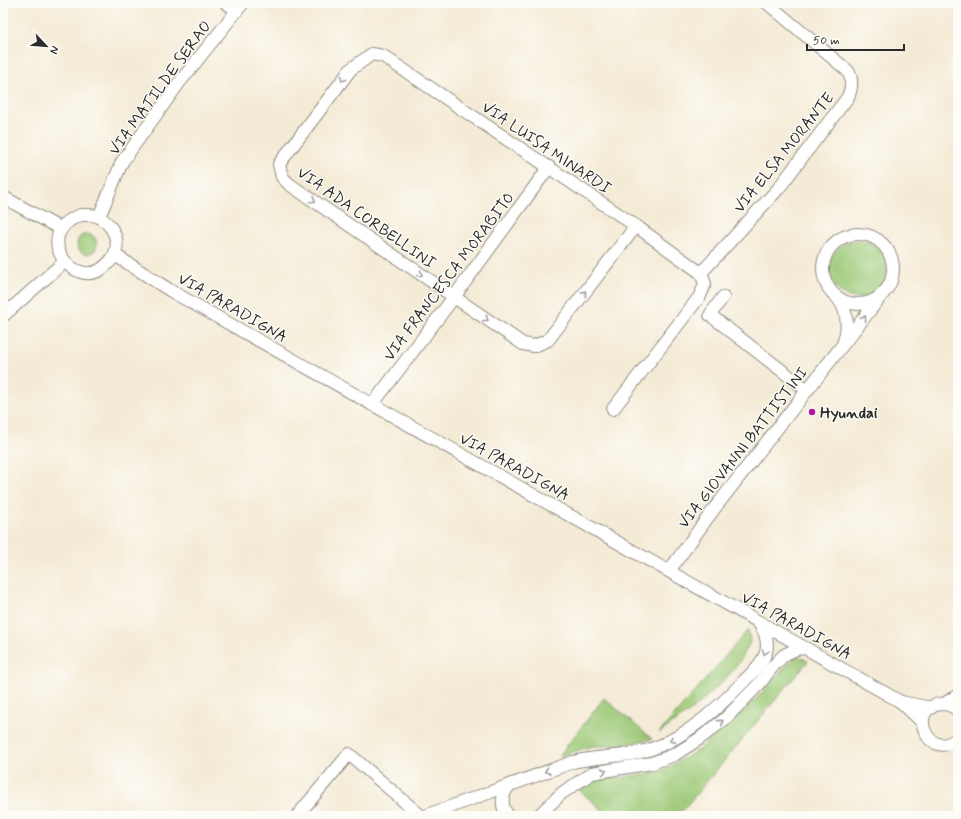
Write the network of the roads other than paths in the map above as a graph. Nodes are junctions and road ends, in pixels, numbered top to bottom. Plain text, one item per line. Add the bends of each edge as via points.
1 (226, 3) edge
2 (767, 3) edge
3 (240, 7) edge
4 (549, 166) junction
5 (282, 177) joint
6 (3, 197) edge
7 (99, 217) junction
8 (636, 226) junction
9 (61, 229) junction
10 (115, 255) junction
11 (64, 262) junction
12 (701, 273) junction
13 (885, 291) junction
14 (836, 296) junction
15 (454, 297) junction
16 (723, 297) dead end
17 (3, 316) edge
18 (842, 345) junction
19 (807, 390) junction
20 (372, 405) junction
21 (613, 410) dead end
22 (669, 571) junction
23 (753, 618) junction
24 (809, 650) junction
25 (958, 695) edge
26 (901, 702) junction
27 (944, 704) junction
28 (931, 708) junction
29 (958, 711) edge
30 (923, 723) junction
31 (956, 741) edge
32 (511, 784) junction
33 (297, 816) edge
34 (421, 816) edge
35 (425, 816) edge
36 (509, 816) edge
37 (538, 816) edge

1 - 3 street
2 - 12 street, VIA ELSA MORANTE via 848,71 852,84 848,97 778,189
3 - 7 street, VIA MATILDE SERAO via 178,83 122,162
4 -> 5 street, VIA LUISA MINARDI via 383,56 372,54 351,69 285,155 279,164
4 - 8 street, VIA LUISA MINARDI
4 - 15 street, VIA FRANCESCA MORABITO
5 -> 15 street, VIA ADA CORBELLINI
6 - 9 street
7 - 9 street via 81,215
7 - 10 street via 112,228 117,244
8 - 12 street, VIA LUISA MINARDI
15 -> 8 street, VIA ADA CORBELLINI via 524,344 534,346 548,340
9 - 11 street via 58,250
10 - 11 street via 101,270 88,273 74,270
10 - 20 street, VIA PARADIGNA via 171,291
11 - 17 street
12 - 21 street via 705,284 700,296
13 - 14 street via 877,298 861,304 845,302
13 - 14 street, VIA GIOVANNI BATTISTINI via 893,270 889,253 881,243 860,234 842,238 829,250 824,261 824,278 828,288
18 -> 13 street, VIA GIOVANNI BATTISTINI
14 - 18 street, VIA GIOVANNI BATTISTINI via 846,314 845,339
15 - 20 street, VIA FRANCESCA MORABITO
16 - 19 street via 710,314
18 - 19 street, VIA GIOVANNI BATTISTINI
19 - 22 street, VIA GIOVANNI BATTISTINI via 714,508
20 - 22 street, VIA PARADIGNA
22 - 23 street, VIA PARADIGNA
23 - 24 street, VIA PARADIGNA
23 -> 32 street via 763,628 767,643 761,661 732,693 685,732 649,750 579,760
24 - 26 street, VIA PARADIGNA
37 -> 24 street via 562,793 592,773 652,763 699,739 725,719 784,654 799,648
25 - 27 street
26 - 28 street
26 - 30 street
27 - 28 street
27 - 29 street
28 - 30 street
30 - 31 street via 925,734 932,741 940,744
32 - 35 street
32 - 36 street via 503,801
33 - 34 street via 350,754

